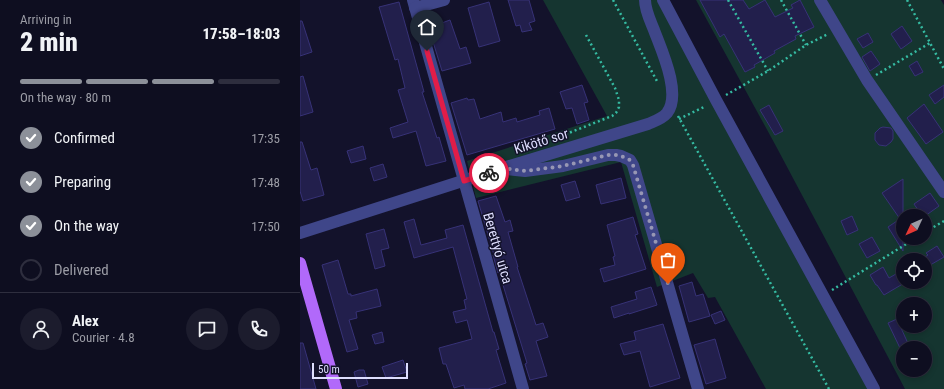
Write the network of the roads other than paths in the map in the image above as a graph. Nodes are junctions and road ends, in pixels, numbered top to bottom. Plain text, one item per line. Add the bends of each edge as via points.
1 (444, 0) edge
2 (645, 0) edge
3 (664, 0) edge
4 (820, 0) edge
5 (414, 4) edge
6 (503, 168) junction
7 (464, 181) junction
8 (944, 192) edge
9 (300, 233) edge
10 (300, 263) edge
11 (336, 389) edge
12 (523, 389) edge
13 (698, 389) edge
14 (874, 389) edge

1 - 5 street
2 - 6 street, Kikötő sor via 671,82 672,96 667,112 659,120 648,124
3 - 14 street
4 - 8 street via 867,80
5 - 7 street, Berettyó utca
6 - 7 street, Kikötő sor
6 - 13 street via 525,171 563,166 608,155 630,160
7 - 9 street, Kikötő sor
7 - 12 street, Berettyó utca
10 - 11 main road

